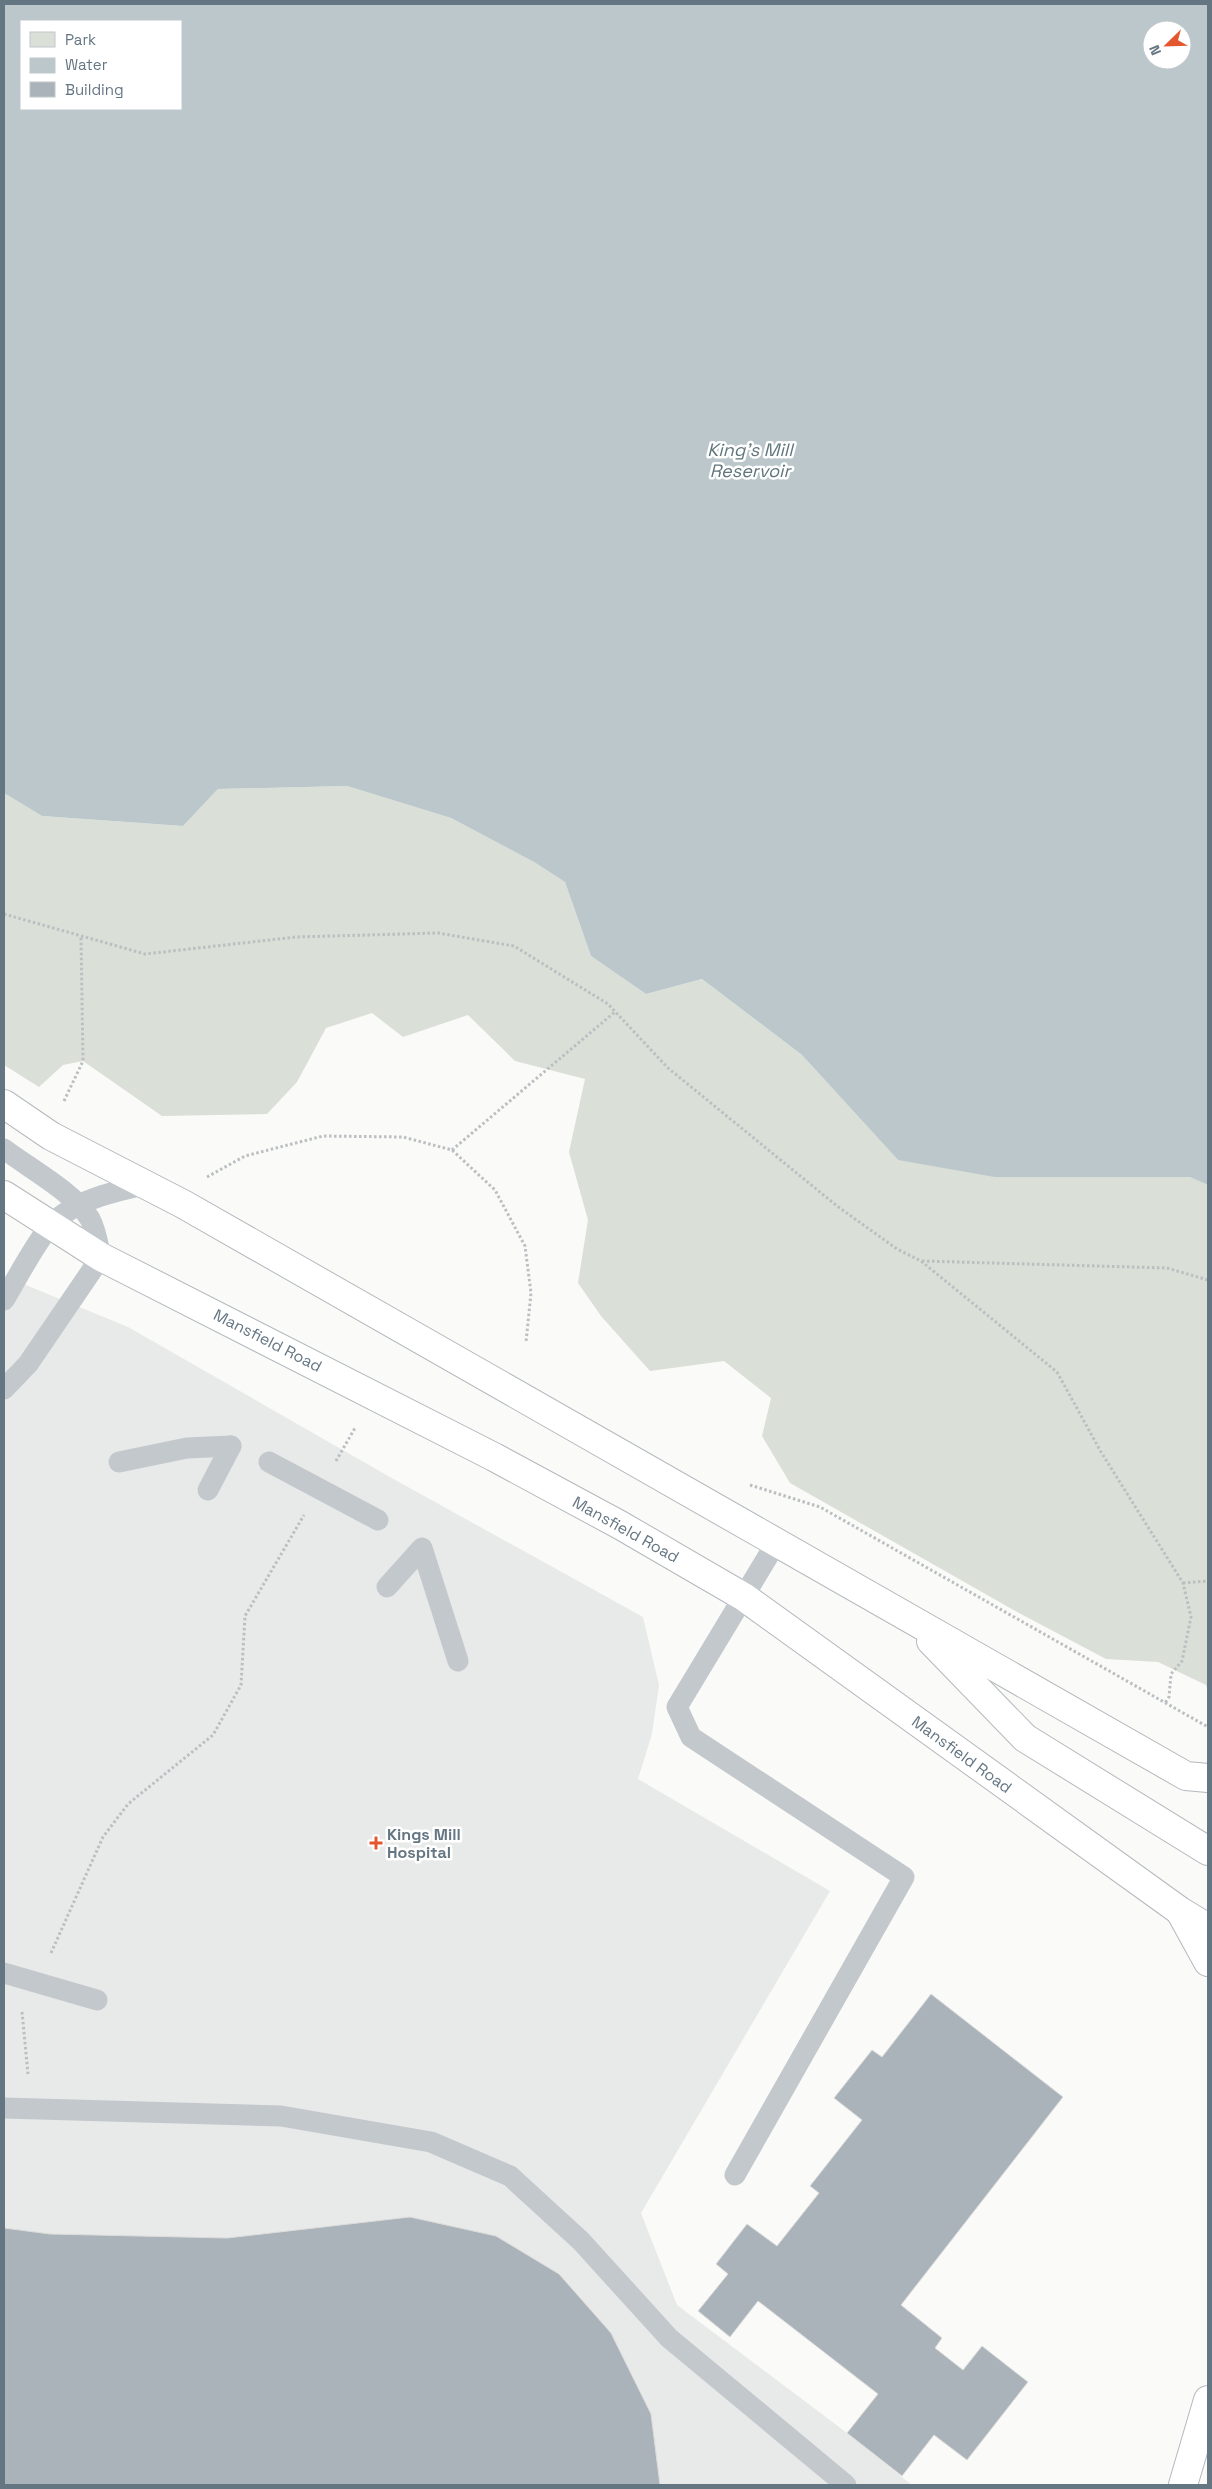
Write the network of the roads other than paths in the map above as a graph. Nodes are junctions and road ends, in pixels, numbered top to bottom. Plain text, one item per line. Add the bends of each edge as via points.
1 (4, 1104) edge
2 (4, 1149) edge
3 (144, 1185) junction
4 (4, 1196) edge
5 (78, 1206) junction
6 (51, 1225) junction
7 (101, 1257) junction
8 (4, 1300) edge
9 (4, 1390) edge
10 (119, 1462) dead end
11 (269, 1462) dead end
12 (208, 1490) dead end
13 (378, 1520) dead end
14 (776, 1543) junction
15 (387, 1587) dead end
16 (744, 1597) junction
17 (909, 1619) junction
18 (458, 1660) dead end
19 (1197, 1777) edge
20 (1208, 1851) edge
21 (1180, 1911) junction
22 (1208, 1928) edge
23 (1208, 1962) edge
24 (4, 1973) edge
25 (97, 2000) dead end
26 (4, 2108) edge
27 (735, 2175) dead end
28 (1208, 2400) edge
29 (846, 2485) edge
30 (1183, 2485) edge

1 - 3 highway via 51,1136
2 - 5 lane via 66,1192
3 - 5 lane via 110,1192
3 - 14 highway via 183,1204
4 - 6 highway, Mansfield Road
5 - 6 lane
5 - 7 lane via 90,1220
6 - 7 highway, Mansfield Road
6 - 8 lane
7 - 9 lane via 28,1364
7 - 16 highway, Mansfield Road via 494,1457
10 - 12 lane via 187,1448 231,1446
11 - 13 lane
14 - 16 lane
14 - 17 highway
15 - 18 lane via 422,1548
16 - 21 highway, Mansfield Road
16 - 27 lane via 677,1707 691,1737 904,1877
17 - 19 highway
17 - 20 highway via 1025,1738
21 - 22 highway, Mansfield Road
21 - 23 highway
24 - 25 lane
26 - 29 lane via 281,2116 430,2142 510,2176 581,2241 668,2338
28 - 30 highway

